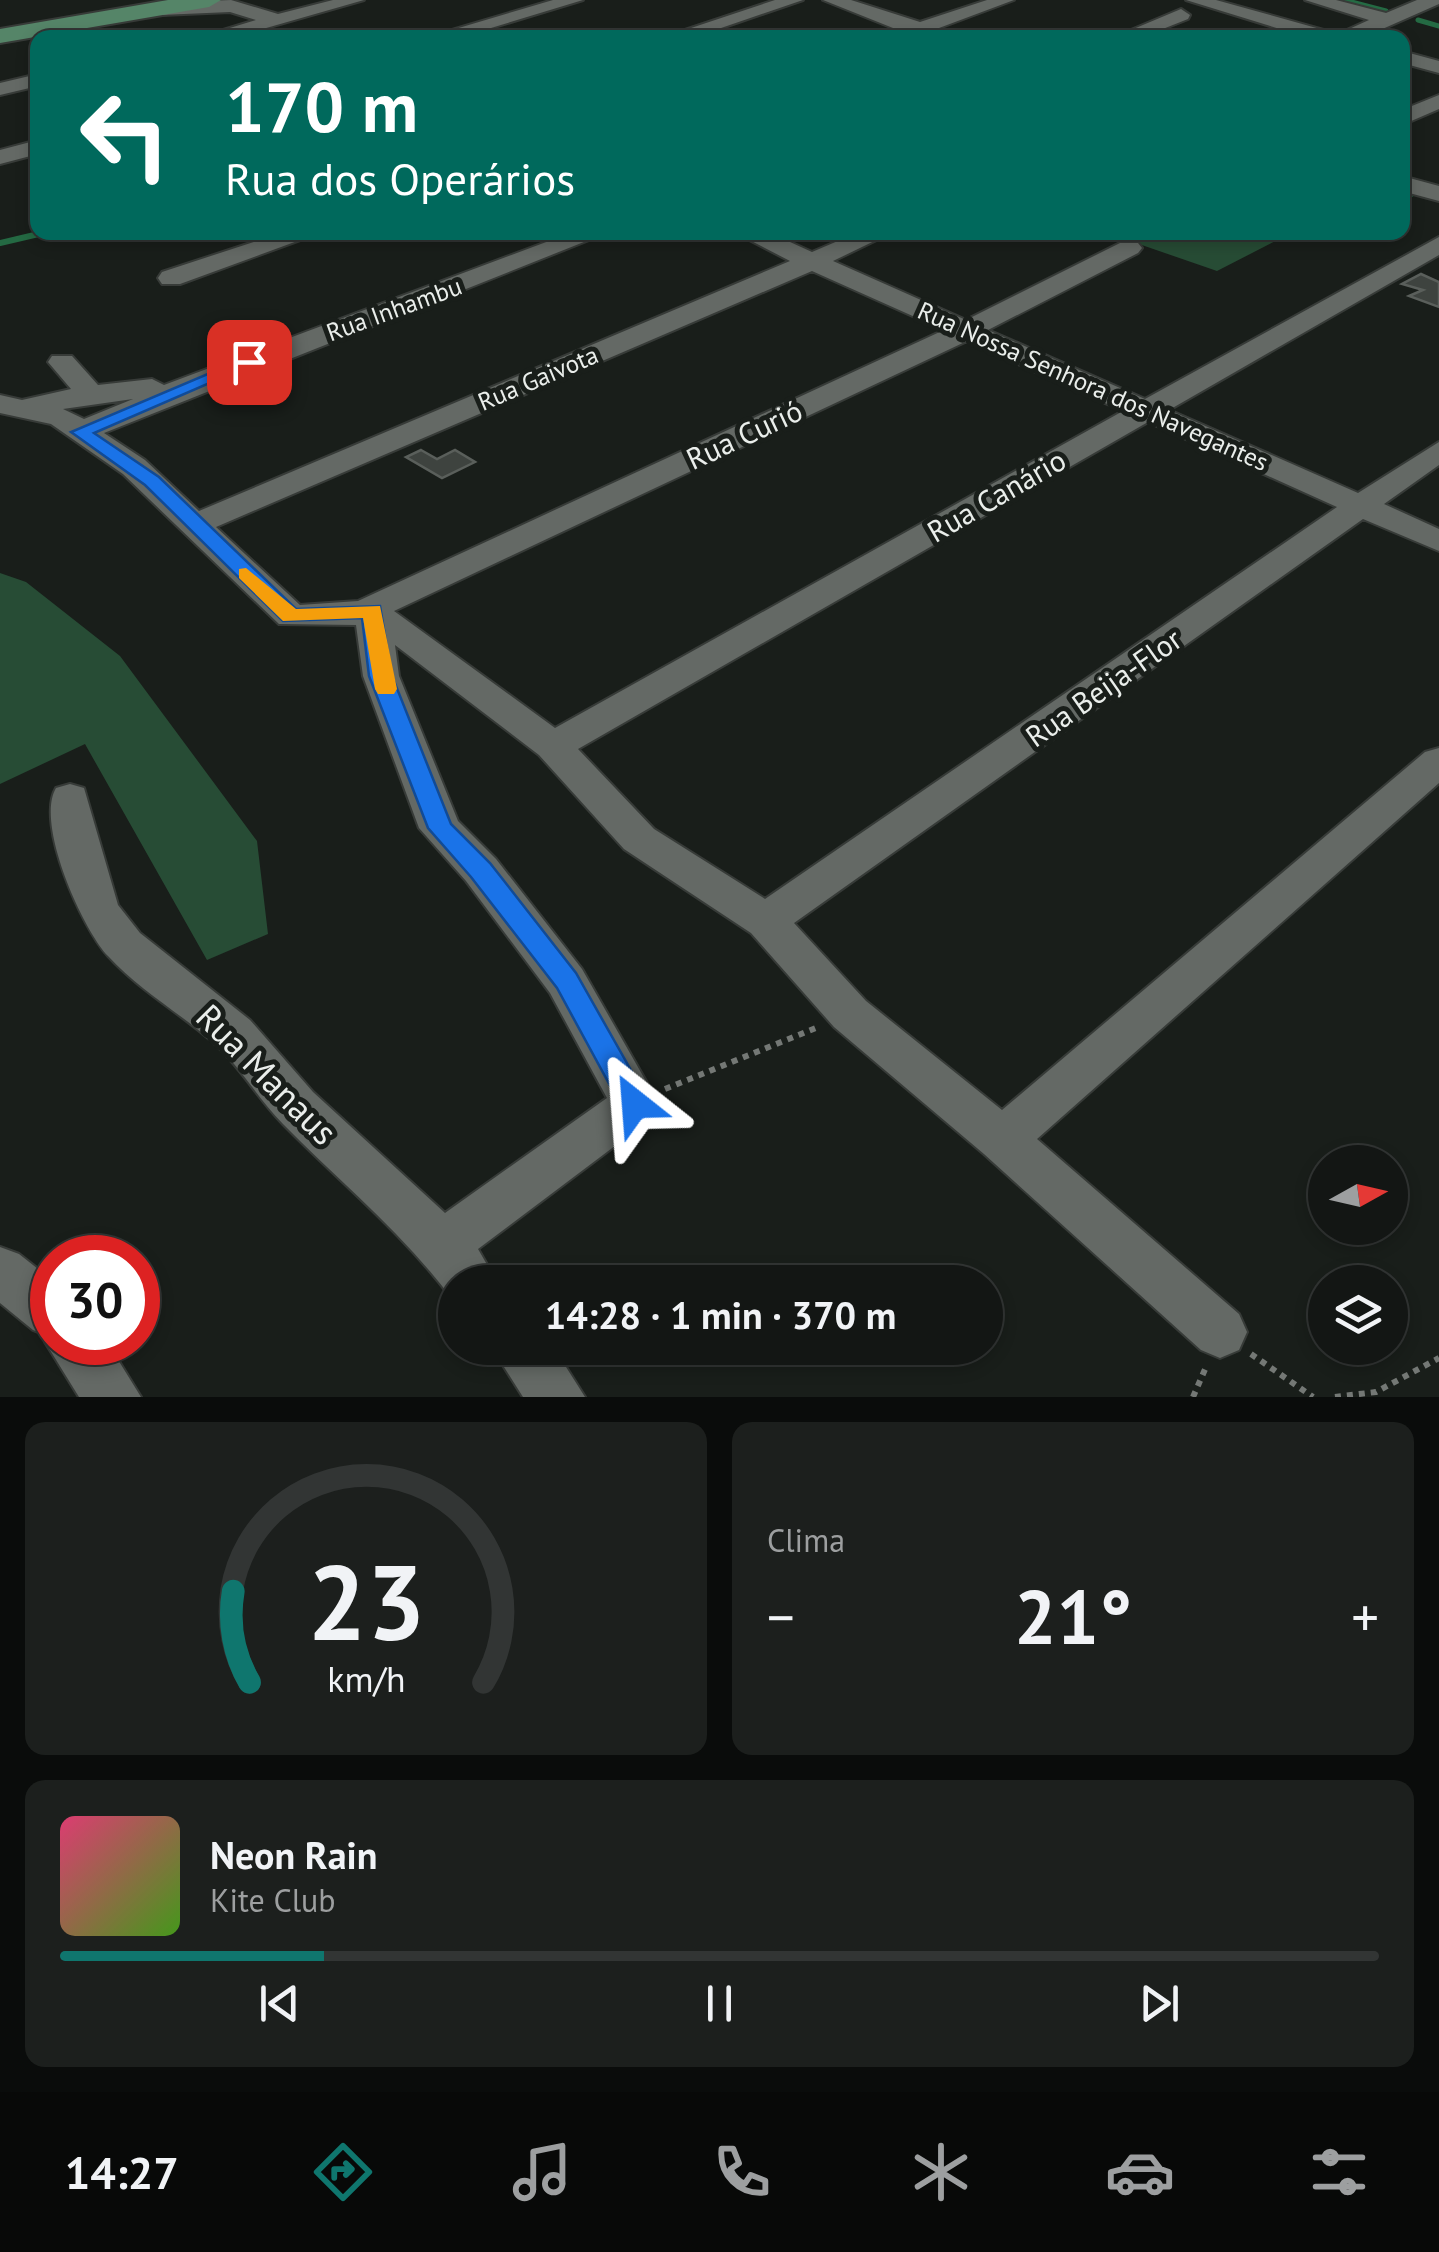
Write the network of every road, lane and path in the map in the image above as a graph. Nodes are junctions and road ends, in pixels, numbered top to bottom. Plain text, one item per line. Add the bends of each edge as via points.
1 (209, 0) edge
2 (248, 0) edge
3 (355, 0) edge
4 (574, 0) edge
5 (794, 0) edge
6 (832, 0) edge
7 (1005, 0) edge
8 (1314, 0) edge
9 (1433, 0) edge
10 (148, 5) edge
11 (1188, 7) edge
12 (276, 20) junction
13 (1387, 20) junction
14 (0, 24) edge
15 (921, 28) junction
16 (237, 30) edge
17 (298, 30) edge
18 (463, 30) edge
19 (696, 30) edge
20 (916, 30) edge
21 (927, 30) edge
22 (1138, 30) edge
23 (1295, 30) edge
24 (1363, 30) edge
25 (0, 36) edge
26 (1410, 59) edge
27 (1439, 67) edge
28 (30, 82) edge
29 (0, 90) edge
30 (1439, 101) edge
31 (1410, 115) edge
32 (30, 149) edge
33 (0, 157) edge
34 (1410, 185) edge
35 (1439, 194) edge
36 (286, 240) edge
37 (576, 240) edge
38 (764, 240) edge
39 (861, 240) edge
40 (1439, 245) edge
41 (1129, 248) dead end
42 (812, 261) junction
43 (172, 278) dead end
44 (967, 330) junction
45 (62, 362) dead end
46 (14, 406) edge
47 (1144, 411) junction
48 (85, 413) junction
49 (1439, 451) edge
50 (1362, 506) junction
51 (195, 524) junction
52 (1439, 541) edge
53 (364, 613) junction
54 (553, 746) junction
55 (1439, 762) edge
56 (70, 798) dead end
57 (766, 922) junction
58 (850, 1014) junction
59 (635, 1104) junction
60 (1002, 1139) junction
61 (443, 1246) junction
62 (458, 1265) edge
63 (0, 1271) edge
64 (30, 1295) edge
65 (1220, 1332) dead end
66 (1439, 1358) edge
67 (90, 1365) edge
68 (533, 1365) edge
69 (113, 1397) edge
70 (558, 1397) edge
71 (1335, 1397) edge

1 - 10 main road
2 - 12 street
3 - 12 street
4 - 18 street
5 - 19 street
6 - 15 street
7 - 15 street
8 - 13 street
9 - 13 street
10 - 12 street via 231,6
10 - 14 main road
10 - 25 main road
11 - 22 street
11 - 23 street
12 - 16 street
12 - 17 street
13 - 24 street
15 - 20 street
15 - 21 street
26 - 27 street
28 - 29 street
30 - 31 street
32 - 33 street
34 - 35 street
36 - 43 street
37 - 48 street, Rua Inhambu via 180,388
38 - 42 street, Rua Nossa Senhora dos Navegantes
39 - 42 street, Rua Gaivota
40 - 47 street, Rua Canário
41 - 44 street, Rua Curió
42 - 44 street, Rua Nossa Senhora dos Navegantes
42 - 51 street, Rua Gaivota
44 - 47 street, Rua Nossa Senhora dos Navegantes
44 - 53 street, Rua Curió
45 - 48 street
46 - 48 street via 61,417
47 - 50 street, Rua Nossa Senhora dos Navegantes
47 - 54 street, Rua Canário
48 - 51 street
49 - 50 street, Rua Beija-Flor
50 - 52 street, Rua Nossa Senhora dos Navegantes
50 - 57 street, Rua Beija-Flor
51 - 53 street via 290,616
53 - 54 street
53 - 59 street via 380,676 440,828 566,981
54 - 57 street via 639,839
55 - 60 street
56 - 61 street, Rua Manaus via 98,911 124,945 234,1033 296,1106
57 - 58 street
58 - 59 path
58 - 60 street
59 - 61 street
60 - 65 street
61 - 62 street, Rua Manaus
63 - 64 street
66 - 71 path via 1376,1392
67 - 69 street
68 - 70 street

